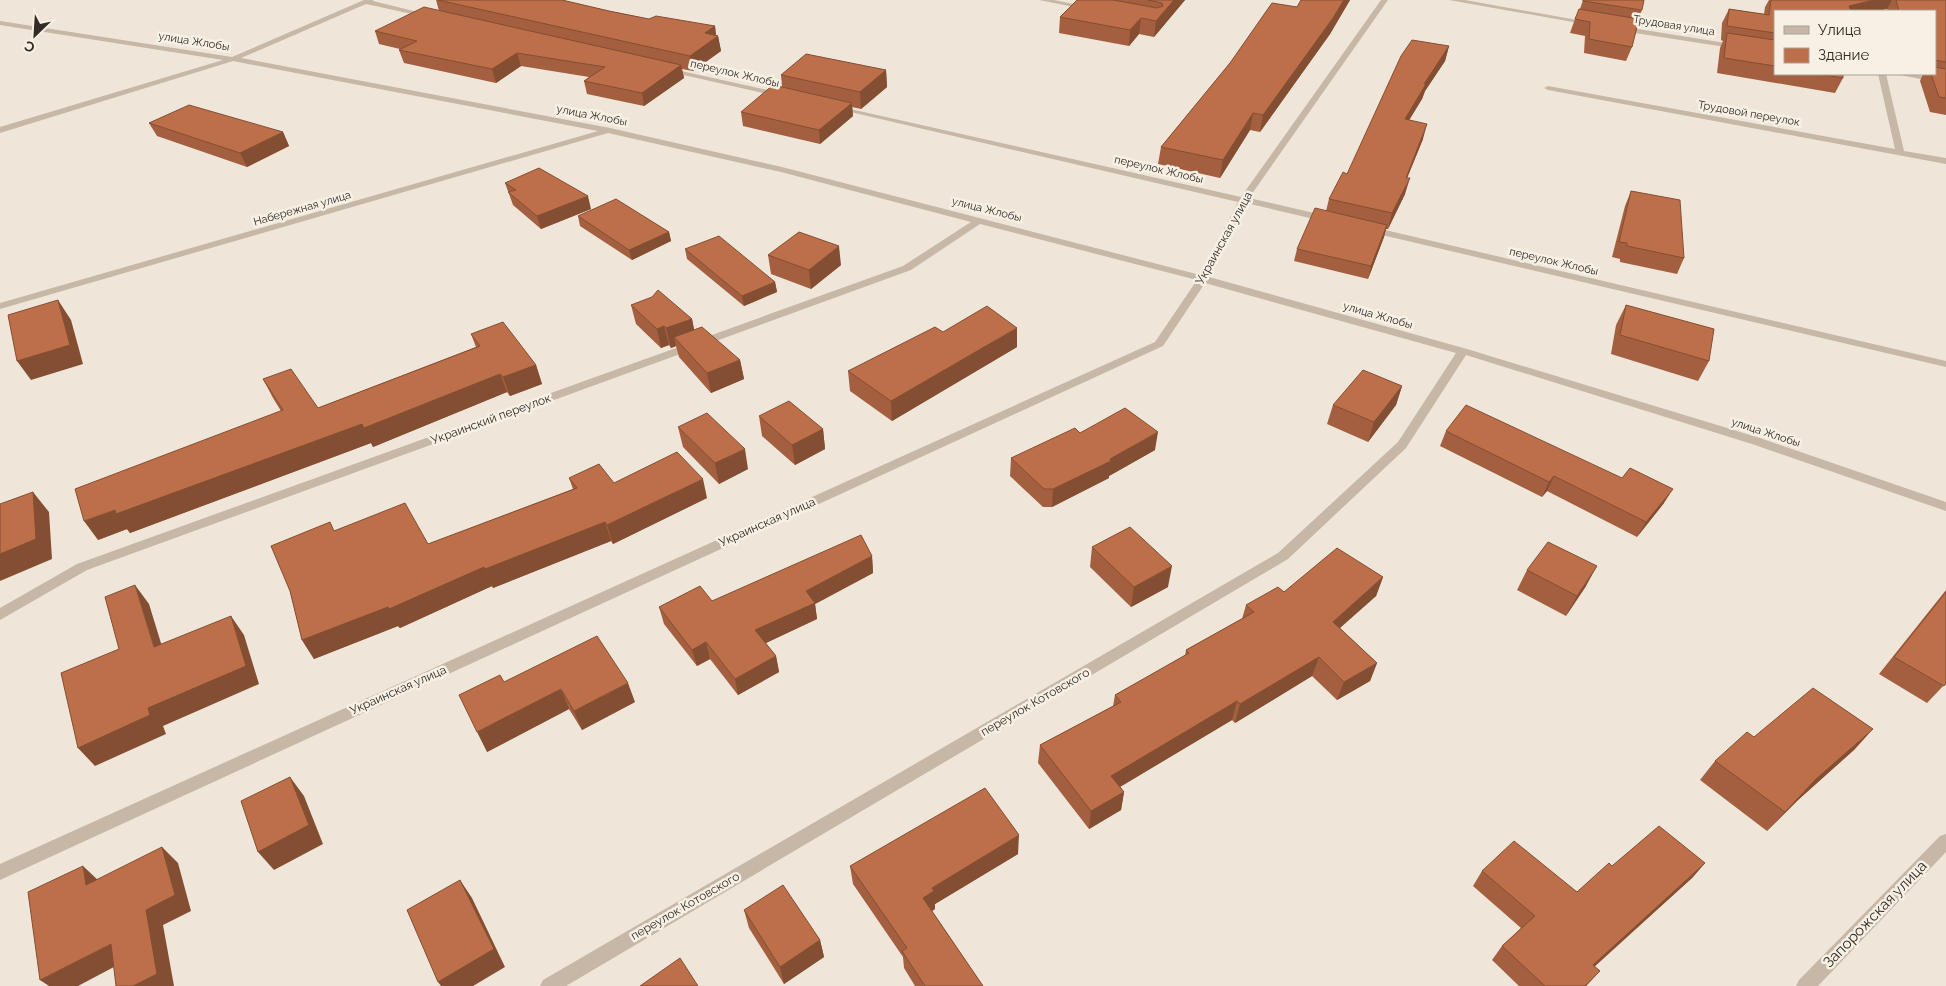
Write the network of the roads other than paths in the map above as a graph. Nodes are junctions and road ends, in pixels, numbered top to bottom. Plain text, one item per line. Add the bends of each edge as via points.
1 (1045, 0) edge
2 (1385, 0) edge
3 (1452, 0) edge
4 (368, 1) edge
5 (1101, 10) edge
6 (444, 19) edge
7 (0, 23) edge
8 (1598, 24) edge
9 (1608, 26) edge
10 (1745, 48) edge
11 (232, 59) junction
12 (658, 68) edge
13 (1882, 75) edge
14 (1904, 75) edge
15 (1946, 82) edge
16 (1548, 88) dead end
17 (795, 98) edge
18 (824, 105) edge
19 (0, 130) edge
20 (610, 131) junction
21 (1900, 153) junction
22 (1946, 161) edge
23 (1243, 200) junction
24 (980, 220) junction
25 (1340, 222) edge
26 (1359, 227) edge
27 (1203, 279) junction
28 (0, 306) edge
29 (1463, 351) junction
30 (1946, 364) edge
31 (1946, 507) edge
32 (0, 615) edge
33 (1946, 841) edge
34 (0, 872) edge
35 (550, 986) edge
36 (1804, 986) edge

1 - 5 street
2 - 23 street, Украинская улица
3 - 8 street
4 - 6 street
4 - 11 street
7 - 11 street, улица Жлобы
9 - 10 street, Трудовая улица
11 - 19 street
11 - 20 street, улица Жлобы
12 - 17 street, переулок Жлобы
13 - 21 street
14 - 15 street
16 - 21 street, Трудовой переулок
18 - 23 street, переулок Жлобы
20 - 24 street, улица Жлобы
20 - 28 street, Набережная улица
21 - 22 street, Трудовой переулок
23 - 25 street, переулок Жлобы
23 - 27 street, Украинская улица
24 - 27 street, улица Жлобы
24 - 32 street, Украинский переулок via 907,268 82,567
26 - 30 street, переулок Жлобы
27 - 29 street, улица Жлобы
27 - 34 street, Украинская улица via 1160,344
29 - 31 street, улица Жлобы via 1756,441
29 - 35 street, переулок Котовского via 1402,445 1283,556
33 - 36 street, Запорожская улица

